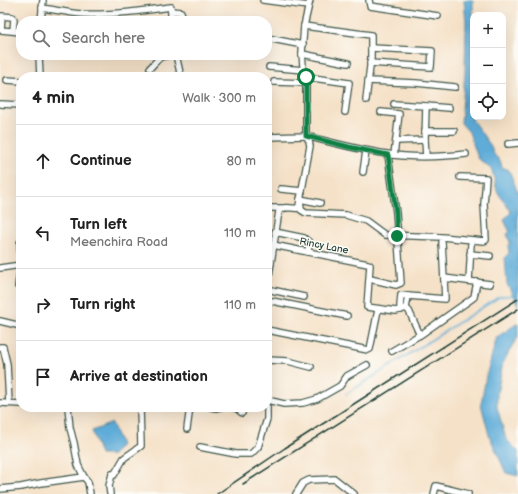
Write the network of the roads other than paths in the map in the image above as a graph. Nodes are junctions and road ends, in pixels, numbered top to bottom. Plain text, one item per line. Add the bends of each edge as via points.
1 (43, 0) edge
2 (263, 0) edge
3 (310, 0) edge
4 (369, 0) edge
5 (308, 6) junction
6 (42, 8) junction
7 (171, 12) junction
8 (42, 16) edge
9 (171, 16) edge
10 (182, 16) edge
11 (438, 16) dead end
12 (304, 26) junction
13 (13, 31) dead end
14 (16, 31) edge
15 (272, 39) edge
16 (303, 45) junction
17 (371, 48) junction
18 (302, 54) junction
19 (39, 60) edge
20 (157, 60) edge
21 (177, 60) edge
22 (348, 63) dead end
23 (370, 63) junction
24 (269, 67) dead end
25 (150, 68) dead end
26 (304, 70) junction
27 (40, 72) edge
28 (180, 72) edge
29 (7, 80) dead end
30 (306, 80) junction
31 (16, 81) edge
32 (368, 81) junction
33 (274, 82) dead end
34 (455, 87) dead end
35 (366, 100) dead end
36 (0, 104) edge
37 (16, 104) edge
38 (394, 104) dead end
39 (426, 106) junction
40 (449, 108) dead end
41 (345, 112) dead end
42 (381, 112) dead end
43 (425, 131) junction
44 (454, 131) dead end
45 (306, 136) junction
46 (272, 137) edge
47 (425, 140) junction
48 (396, 141) junction
49 (518, 143) edge
50 (508, 144) dead end
51 (366, 151) junction
52 (466, 154) dead end
53 (391, 155) junction
54 (426, 156) junction
55 (363, 172) dead end
56 (460, 177) dead end
57 (281, 189) dead end
58 (302, 191) junction
59 (300, 199) junction
60 (320, 203) dead end
61 (272, 208) edge
62 (282, 208) junction
63 (275, 232) junction
64 (397, 236) junction
65 (442, 242) dead end
66 (471, 244) dead end
67 (273, 245) junction
68 (272, 249) edge
69 (308, 252) junction
70 (470, 254) junction
71 (490, 256) dead end
72 (16, 266) edge
73 (0, 268) edge
74 (444, 278) junction
75 (370, 279) junction
76 (469, 281) junction
77 (477, 282) junction
78 (490, 284) dead end
79 (272, 289) edge
80 (304, 297) dead end
81 (272, 301) edge
82 (404, 309) junction
83 (378, 310) junction
84 (348, 316) dead end
85 (0, 321) edge
86 (16, 325) edge
87 (272, 331) edge
88 (420, 336) junction
89 (0, 347) edge
90 (392, 352) dead end
91 (272, 360) edge
92 (367, 365) dead end
93 (311, 367) dead end
94 (272, 401) edge
95 (0, 403) edge
96 (9, 403) junction
97 (16, 404) edge
98 (68, 412) edge
99 (140, 412) edge
100 (189, 412) edge
101 (267, 412) edge
102 (187, 429) dead end
103 (200, 447) dead end
104 (84, 477) junction
105 (0, 489) edge
106 (90, 494) edge
107 (110, 494) edge
108 (296, 494) edge
109 (354, 494) edge
110 (434, 494) edge
111 (468, 494) edge

1 - 6 street
2 - 5 street
3 - 5 street
4 - 11 street via 370,6
5 - 12 street
6 - 7 street via 97,14 170,7
6 - 8 street
7 - 9 street
7 - 10 street via 181,12
12 - 16 street
12 - 17 street via 371,35
13 - 14 street
15 - 16 street
16 - 18 street
17 - 23 street
17 - 23 street via 432,51 431,67
18 - 22 street
18 - 26 street
19 - 27 street
20 - 25 street
21 - 28 street
23 - 32 street
24 - 26 street
26 - 30 street
29 - 31 street
30 - 33 street
30 - 41 street via 349,83
30 - 45 street
32 - 34 street
32 - 35 street
36 - 37 street
38 - 39 street
39 - 40 street
39 - 43 street
42 - 48 street via 399,114
43 - 44 street
43 - 47 street
45 - 46 street
45 - 51 street
45 - 58 street via 310,146
47 - 48 street
47 - 54 street
48 - 53 street
49 - 50 street
51 - 53 street
51 - 55 street
52 - 54 street
53 - 54 street
53 - 64 street
56 - 64 street via 486,178 486,240
57 - 58 street
58 - 59 street
59 - 60 street
59 - 62 street via 298,208
59 - 64 street via 301,210 306,213 346,215 366,221 385,236
61 - 62 street
62 - 63 street via 279,211
63 - 67 street
63 - 69 street via 304,238 309,242
64 - 75 street via 401,283 396,285
65 - 74 street
66 - 70 street
67 - 68 street
67 - 69 street, Rincy Lane
69 - 75 street, Rincy Lane via 370,265
70 - 71 street
70 - 76 street
72 - 73 street
74 - 76 street
74 - 82 street via 445,299 408,296
75 - 83 street via 367,307
76 - 77 street
77 - 78 street
77 - 88 street via 474,296 470,300
79 - 80 street
81 - 84 street
82 - 83 street
82 - 88 street via 409,311
83 - 87 street via 368,350
85 - 86 street
88 - 90 street
89 - 96 street via 4,347 7,364
91 - 93 street
92 - 94 street via 347,376 340,386 317,399 284,404
95 - 96 street
96 - 97 street
98 - 104 street via 78,465
99 - 107 street via 141,446 124,458 113,474 109,486
100 - 102 street
101 - 103 street via 258,447 251,454 236,454
104 - 105 street
104 - 106 street via 88,482
108 - 109 street via 303,483 309,480 336,479
110 - 111 street via 436,486

